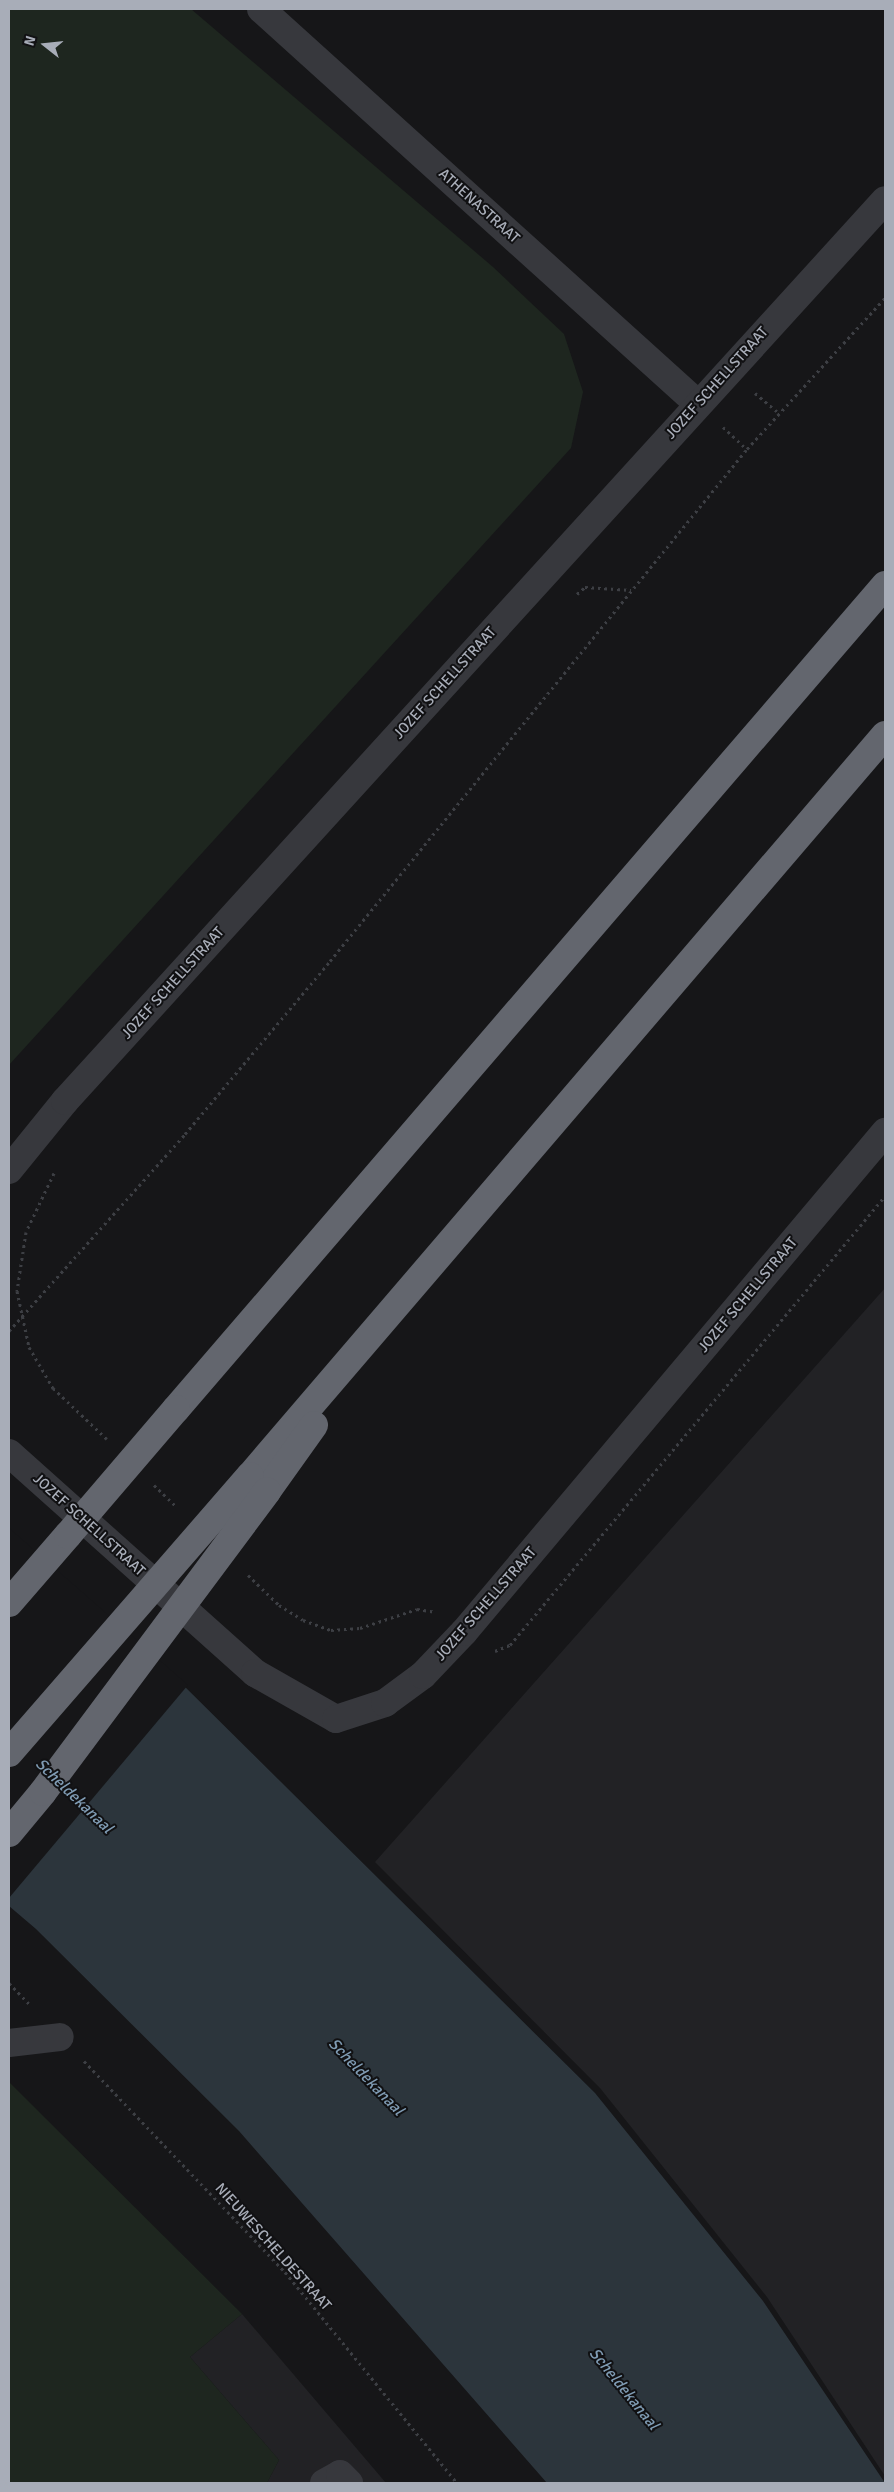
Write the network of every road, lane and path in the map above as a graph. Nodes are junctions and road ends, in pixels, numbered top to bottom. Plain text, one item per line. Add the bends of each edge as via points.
1 (261, 9) edge
2 (885, 200) edge
3 (885, 298) edge
4 (698, 404) junction
5 (885, 585) edge
6 (885, 735) edge
7 (885, 1132) edge
8 (9, 1170) edge
9 (9, 1331) edge
10 (9, 1453) edge
11 (259, 1484) junction
12 (9, 1603) edge
13 (9, 1753) edge
14 (9, 1833) edge
15 (60, 2037) joint
16 (9, 2043) edge
17 (324, 2483) edge
18 (349, 2483) edge
19 (457, 2483) edge

1 - 4 street, ATHENASTRAAT
2 - 4 street, JOZEF SCHELLSTRAAT
3 - 9 path, bridge via 747,449 330,961 185,1134
4 - 8 street, JOZEF SCHELLSTRAAT via 72,1094
5 - 12 highway, bridge
6 - 11 highway via 411,1287
7 - 10 street, JOZEF SCHELLSTRAAT via 464,1632 423,1675 386,1703 336,1719 254,1673
11 - 13 highway, bridge
11 - 14 highway, bridge
15 - 16 street
15 - 19 path, NIEUWESCHELDESTRAAT via 285,2272
17 - 18 street via 340,2474

